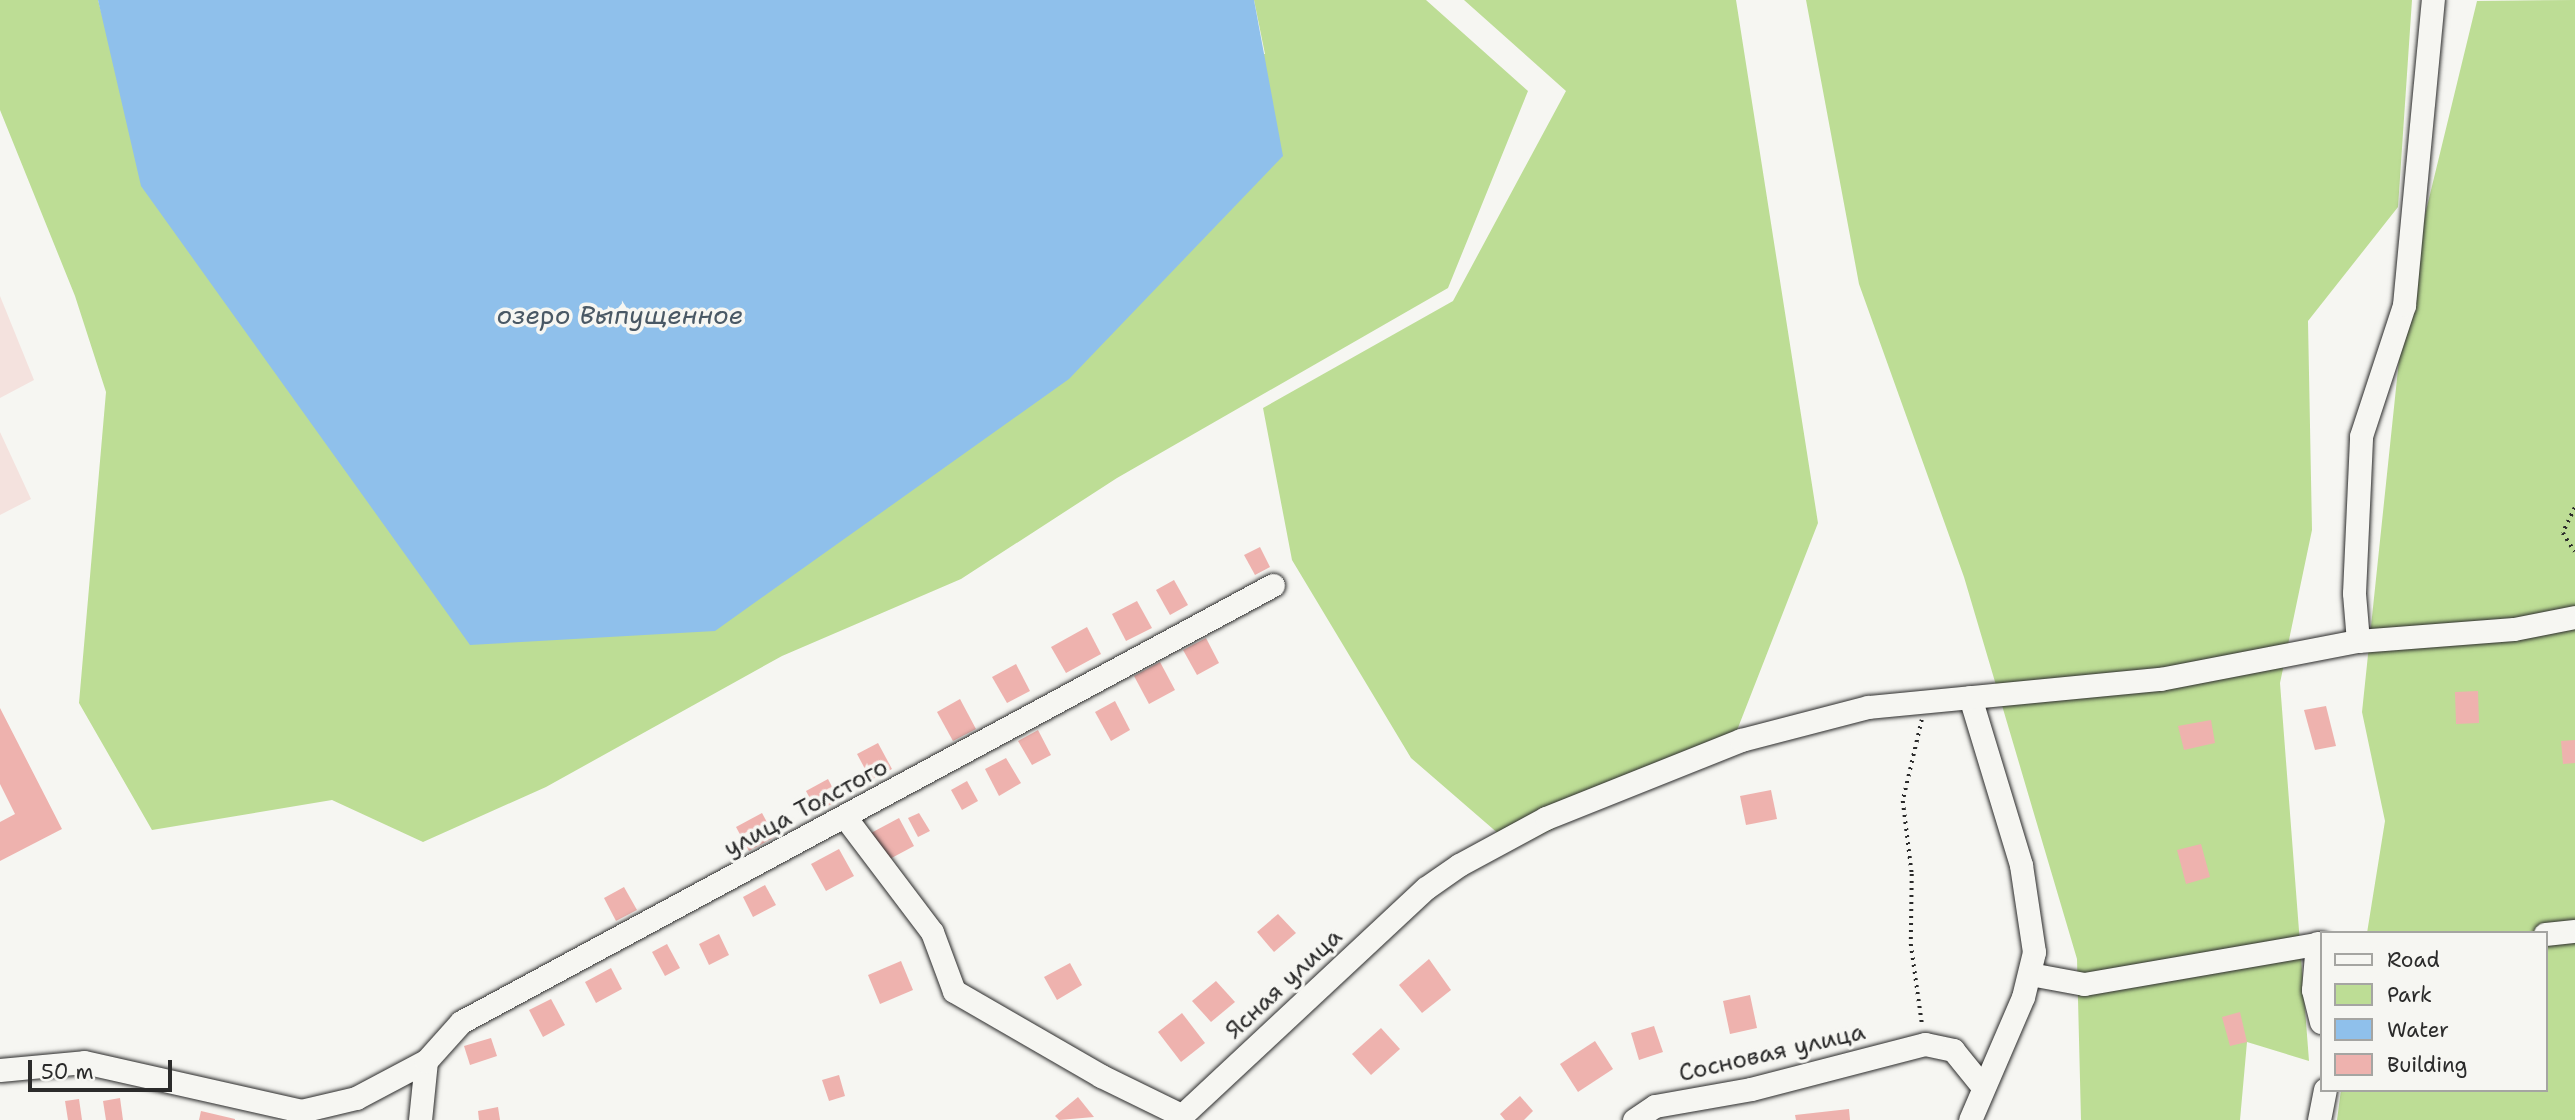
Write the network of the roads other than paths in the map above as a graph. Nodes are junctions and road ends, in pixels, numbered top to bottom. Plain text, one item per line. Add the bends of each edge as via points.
1 (2433, 0) edge
2 (1273, 585) dead end
3 (2575, 617) edge
4 (2358, 641) junction
5 (1970, 697) junction
6 (845, 817) junction
7 (2575, 931) edge
8 (2547, 934) edge
9 (2319, 943) edge
10 (2030, 974) junction
11 (2320, 1018) edge
12 (426, 1061) junction
13 (0, 1070) edge
14 (1983, 1087) junction
15 (2325, 1092) edge
16 (305, 1115) edge
17 (1179, 1118) edge
18 (419, 1120) edge
19 (1634, 1120) edge
20 (1970, 1120) edge
21 (2319, 1120) edge

1 - 4 street via 2404,305 2361,436 2354,593
2 - 6 street, улица Толстого
3 - 4 street, Ясная улица via 2514,629
4 - 5 street, Ясная улица via 2160,679
5 - 10 street via 2031,911
5 - 17 street, Ясная улица via 1824,716 1741,740 1546,818 1426,888
6 - 12 street, улица Толстого via 461,1022
6 - 17 street via 932,932 954,991
7 - 8 street
9 - 10 street via 2084,984
9 - 11 street via 2313,990
10 - 14 street
12 - 16 street via 356,1098
12 - 18 street
13 - 16 street via 84,1062
14 - 19 street, Сосновая улица via 1953,1050 1925,1044 1751,1088 1655,1106
14 - 20 street
15 - 21 street

